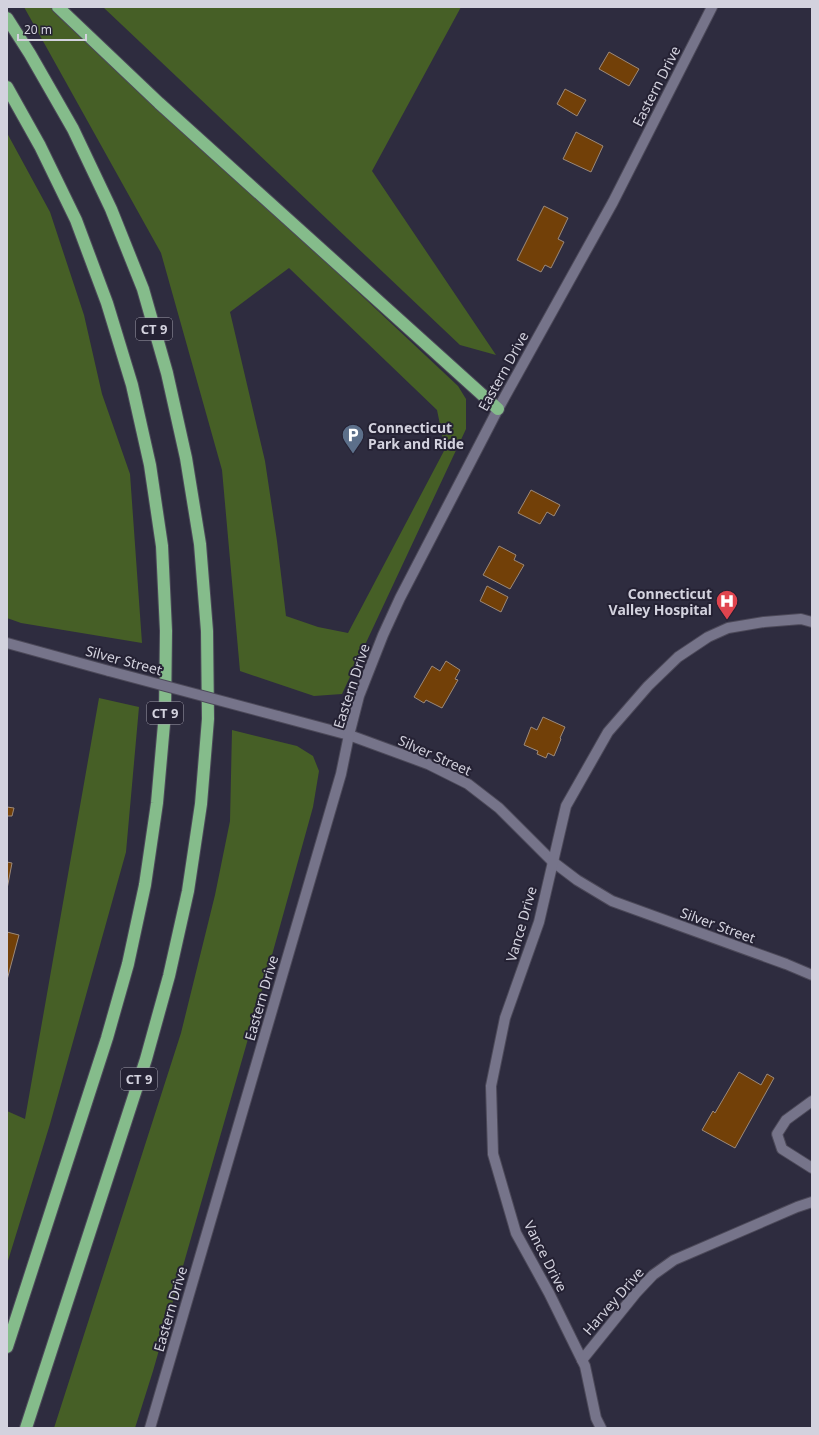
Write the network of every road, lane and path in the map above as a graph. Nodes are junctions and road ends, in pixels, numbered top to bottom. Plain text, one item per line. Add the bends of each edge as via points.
1 (58, 7) edge
2 (712, 7) edge
3 (7, 18) edge
4 (7, 87) edge
5 (498, 410) junction
6 (812, 622) edge
7 (7, 643) edge
8 (349, 735) junction
9 (552, 861) junction
10 (812, 975) edge
11 (812, 1101) edge
12 (812, 1168) edge
13 (812, 1202) edge
14 (7, 1347) edge
15 (582, 1360) junction
16 (595, 1423) edge
17 (26, 1428) edge
18 (150, 1428) edge
19 (601, 1428) edge

1 - 5 highway via 159,104
2 - 5 street, Eastern Drive via 613,202
3 - 17 highway, CT 9 via 73,129 111,209 143,289 167,372 186,458 200,544 207,631 208,719 201,804 188,891 169,976 146,1059
4 - 14 highway, CT 9 via 40,146 76,220 107,302 132,385 150,465 161,538 166,631 165,713 157,803 145,884 128,964 107,1038
5 - 8 street, Eastern Drive via 388,622 359,696
6 - 9 street, Vance Drive via 801,619 728,628 708,636 678,657 648,686 608,732 566,806
7 - 8 street, Silver Street, bridge
8 - 9 street, Silver Street via 428,764 468,784 499,808
8 - 18 street, Eastern Drive via 341,774
9 - 10 street, Silver Street via 576,880 612,901
9 - 15 street, Vance Drive via 539,922 505,1018 491,1086 493,1154 516,1233
11 - 12 street via 786,1120 777,1134 782,1149
13 - 15 street, Harvey Drive via 674,1260 653,1275 636,1293
15 - 16 street
16 - 19 street

